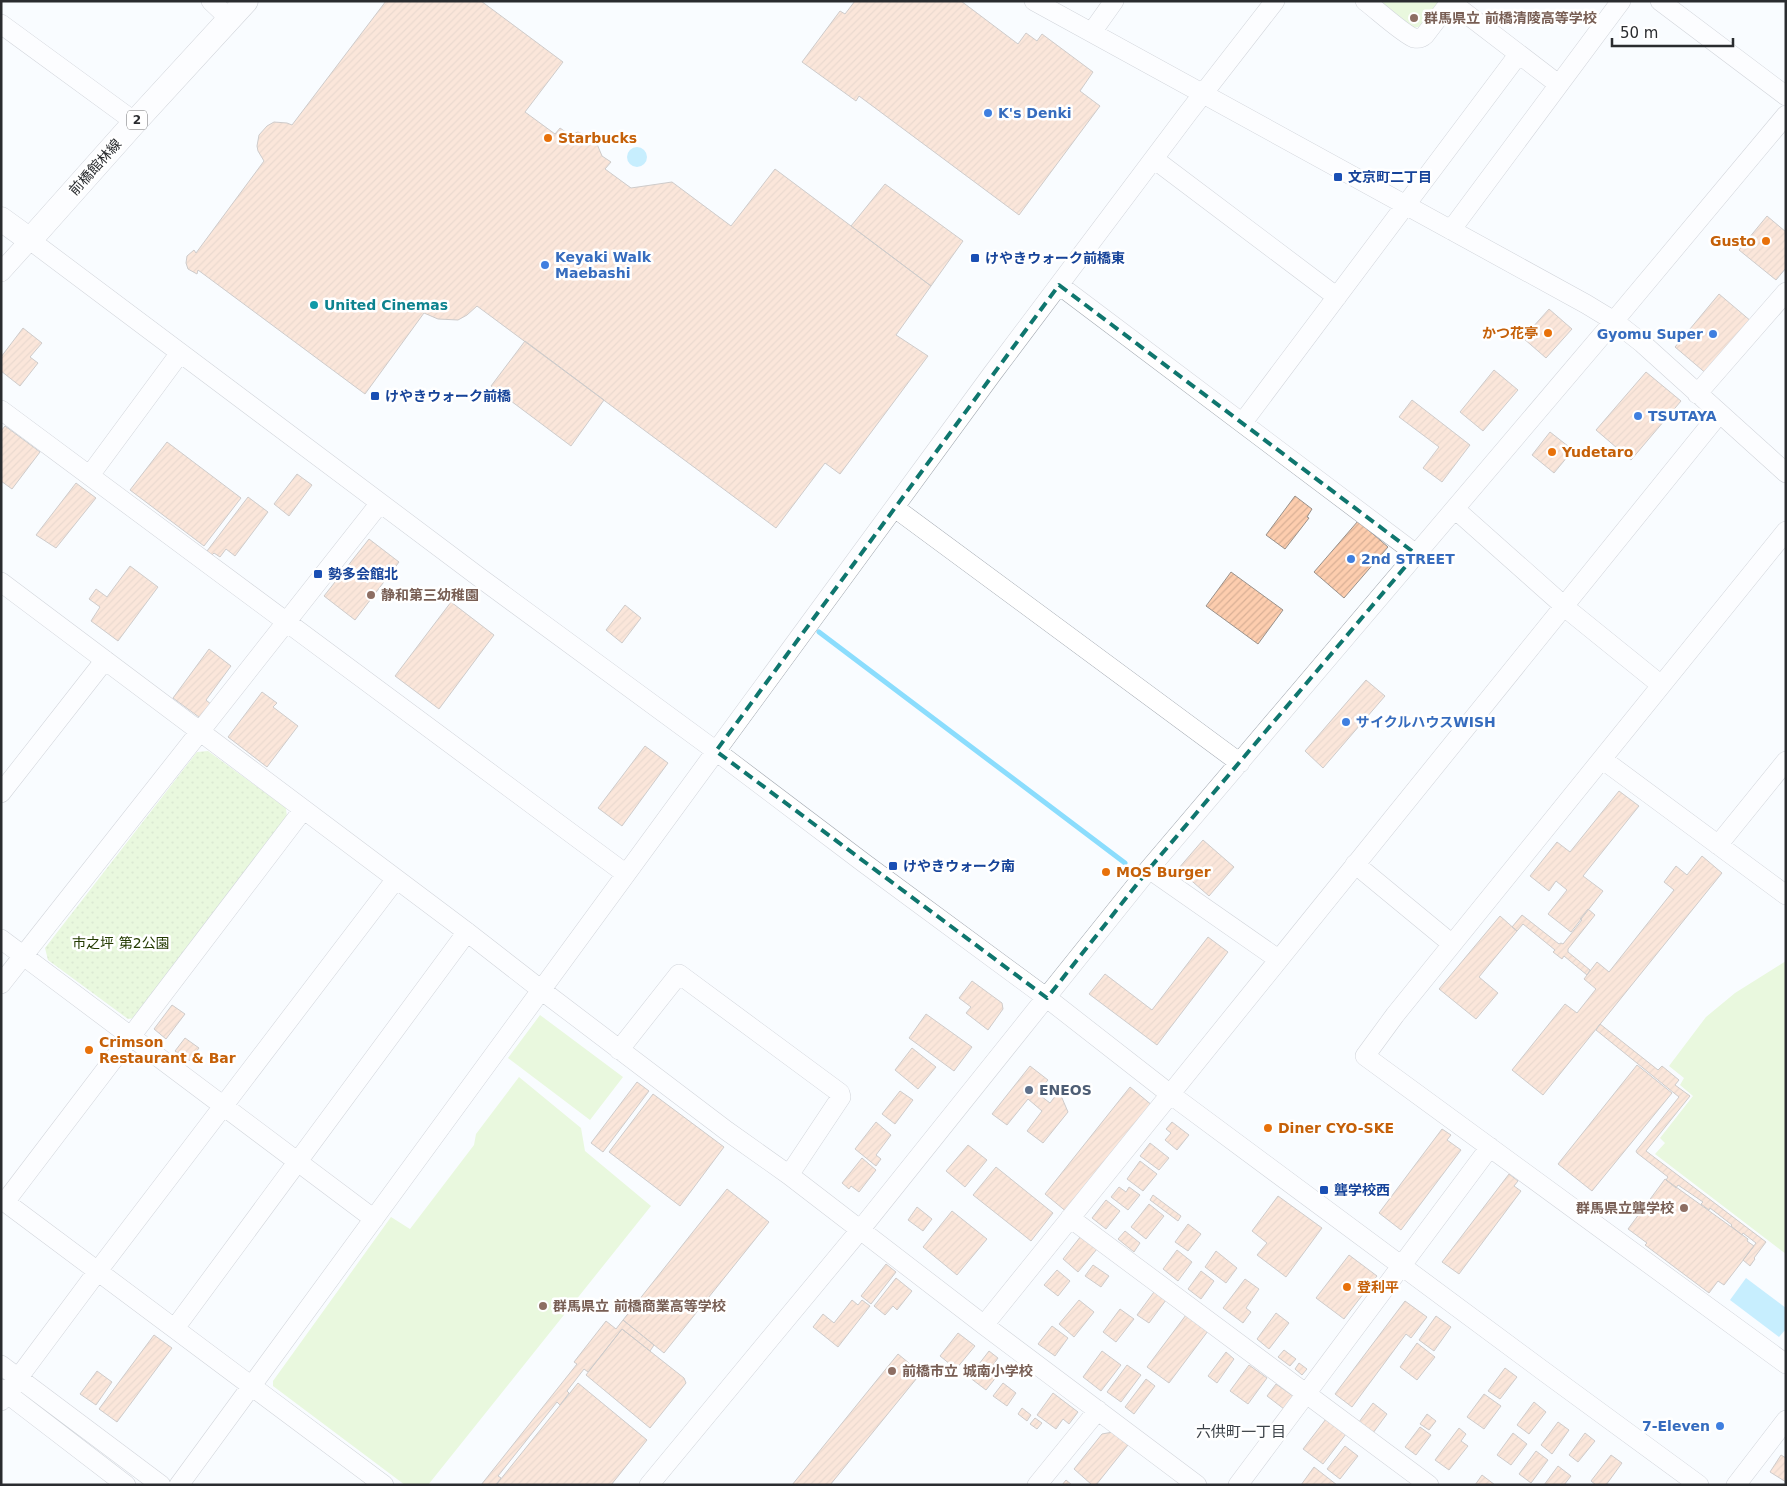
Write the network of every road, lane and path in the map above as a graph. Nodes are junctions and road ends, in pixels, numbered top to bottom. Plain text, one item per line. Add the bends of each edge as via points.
1 (211, 1) edge
2 (246, 1) edge
3 (1034, 1) edge
4 (1114, 1) edge
5 (1275, 1) edge
6 (1365, 1) edge
7 (1621, 1) edge
8 (1660, 1) edge
9 (1451, 2) edge
10 (230, 19) junction
11 (1, 24) edge
12 (1092, 32) junction
13 (1518, 55) junction
14 (1558, 84) junction
15 (1203, 94) junction
16 (1786, 96) edge
17 (1786, 115) edge
18 (135, 122) junction
19 (1154, 159) junction
20 (1407, 204) junction
21 (1, 219) edge
22 (1451, 230) junction
23 (30, 240) junction
24 (1, 272) edge
25 (1059, 285) junction
26 (1337, 297) junction
27 (1784, 298) edge
28 (1614, 321) junction
29 (180, 353) junction
30 (1698, 394) junction
31 (1, 410) edge
32 (1719, 414) junction
33 (1243, 422) junction
34 (1786, 474) edge
35 (90, 475) junction
36 (380, 504) junction
37 (895, 508) junction
38 (1454, 509) junction
39 (1786, 531) edge
40 (1416, 554) junction
41 (4, 589) edge
42 (1564, 605) junction
43 (287, 621) junction
44 (104, 660) junction
45 (1661, 685) junction
46 (200, 732) junction
47 (716, 751) junction
48 (1602, 759) junction
49 (1786, 760) edge
50 (1240, 763) junction
51 (1, 793) edge
52 (303, 810) junction
53 (1718, 845) junction
54 (1355, 864) junction
55 (1149, 869) junction
56 (626, 874) junction
57 (396, 879) junction
58 (1786, 895) edge
59 (467, 932) junction
60 (1, 939) edge
61 (1452, 944) junction
62 (24, 956) junction
63 (1278, 959) junction
64 (1, 984) edge
65 (542, 990) junction
66 (1046, 998) junction
67 (131, 1036) junction
68 (619, 1050) junction
69 (1170, 1094) junction
70 (224, 1105) junction
71 (1490, 1147) junction
72 (298, 1162) junction
73 (789, 1174) junction
74 (3, 1201) edge
75 (1070, 1218) junction
76 (374, 1219) junction
77 (860, 1230) junction
78 (1402, 1266) junction
79 (97, 1272) junction
80 (984, 1325) junction
81 (175, 1328) junction
82 (1786, 1364) edge
83 (1, 1366) edge
84 (19, 1378) junction
85 (251, 1387) junction
86 (1308, 1394) junction
87 (3, 1395) edge
88 (1098, 1410) junction
89 (1786, 1420) edge
90 (126, 1485) edge
91 (161, 1485) edge
92 (179, 1485) edge
93 (384, 1485) edge
94 (649, 1485) edge
95 (1037, 1485) edge
96 (1197, 1485) edge
97 (1238, 1485) edge
98 (1429, 1485) edge
99 (1699, 1485) edge
100 (1736, 1485) edge

1 - 10 street
2 - 10 main road, 前橋館林線 / 2
3 - 12 street
4 - 12 street
5 - 15 street
6 - 9 street via 1418,39 1425,35
7 - 14 street
8 - 16 street
9 - 13 street
10 - 18 main road, 前橋館林線 / 2
11 - 18 street
12 - 15 street
13 - 14 street
13 - 20 street
14 - 22 street
15 - 19 street
15 - 20 street
17 - 28 street
18 - 23 main road, 前橋館林線 / 2
19 - 25 street
19 - 26 street
20 - 22 street
20 - 26 street
21 - 23 main road
22 - 28 street
23 - 24 street
23 - 29 street
25 - 33 street
25 - 37 street
26 - 33 street
27 - 30 street
28 - 30 street
28 - 38 street
29 - 35 street
29 - 36 street
30 - 32 street
31 - 35 street
32 - 34 street
32 - 42 street
33 - 40 street
35 - 43 street
36 - 43 street
36 - 47 street
37 - 47 street
37 - 50 street
38 - 40 street
38 - 42 street
39 - 45 street
40 - 50 street
41 - 44 street
42 - 45 street
42 - 54 street
43 - 46 street
43 - 56 street
44 - 46 street
44 - 51 street
45 - 48 street
46 - 52 street
46 - 62 street
47 - 56 street
47 - 66 street
48 - 53 street
48 - 61 street
49 - 53 street
50 - 55 street
52 - 57 street
52 - 67 street
53 - 58 street
54 - 61 street
54 - 63 street
55 - 63 street
55 - 66 street
56 - 65 street
57 - 59 street
57 - 70 street
59 - 65 street
59 - 72 street
60 - 62 street
61 - 71 street via 1365,1056
62 - 64 street
62 - 67 street
63 - 69 street
65 - 68 street
65 - 76 street
66 - 69 street
66 - 77 street
67 - 70 street
67 - 74 street
68 - 73 street
68 - 73 street via 679,974 840,1093 841,1097
69 - 75 street
69 - 78 street
70 - 72 street
70 - 79 street
71 - 78 street
71 - 82 street
72 - 76 street
72 - 81 street
73 - 77 street
74 - 79 street
75 - 80 street
75 - 86 street
76 - 85 street
77 - 80 street
77 - 94 street
78 - 86 street
78 - 99 street
79 - 81 street
79 - 84 street
80 - 88 street
81 - 85 street
83 - 84 street
84 - 87 street
84 - 91 street
85 - 92 street
85 - 93 street
86 - 97 street
86 - 98 street
87 - 90 street
88 - 95 street
88 - 96 street
89 - 100 street

